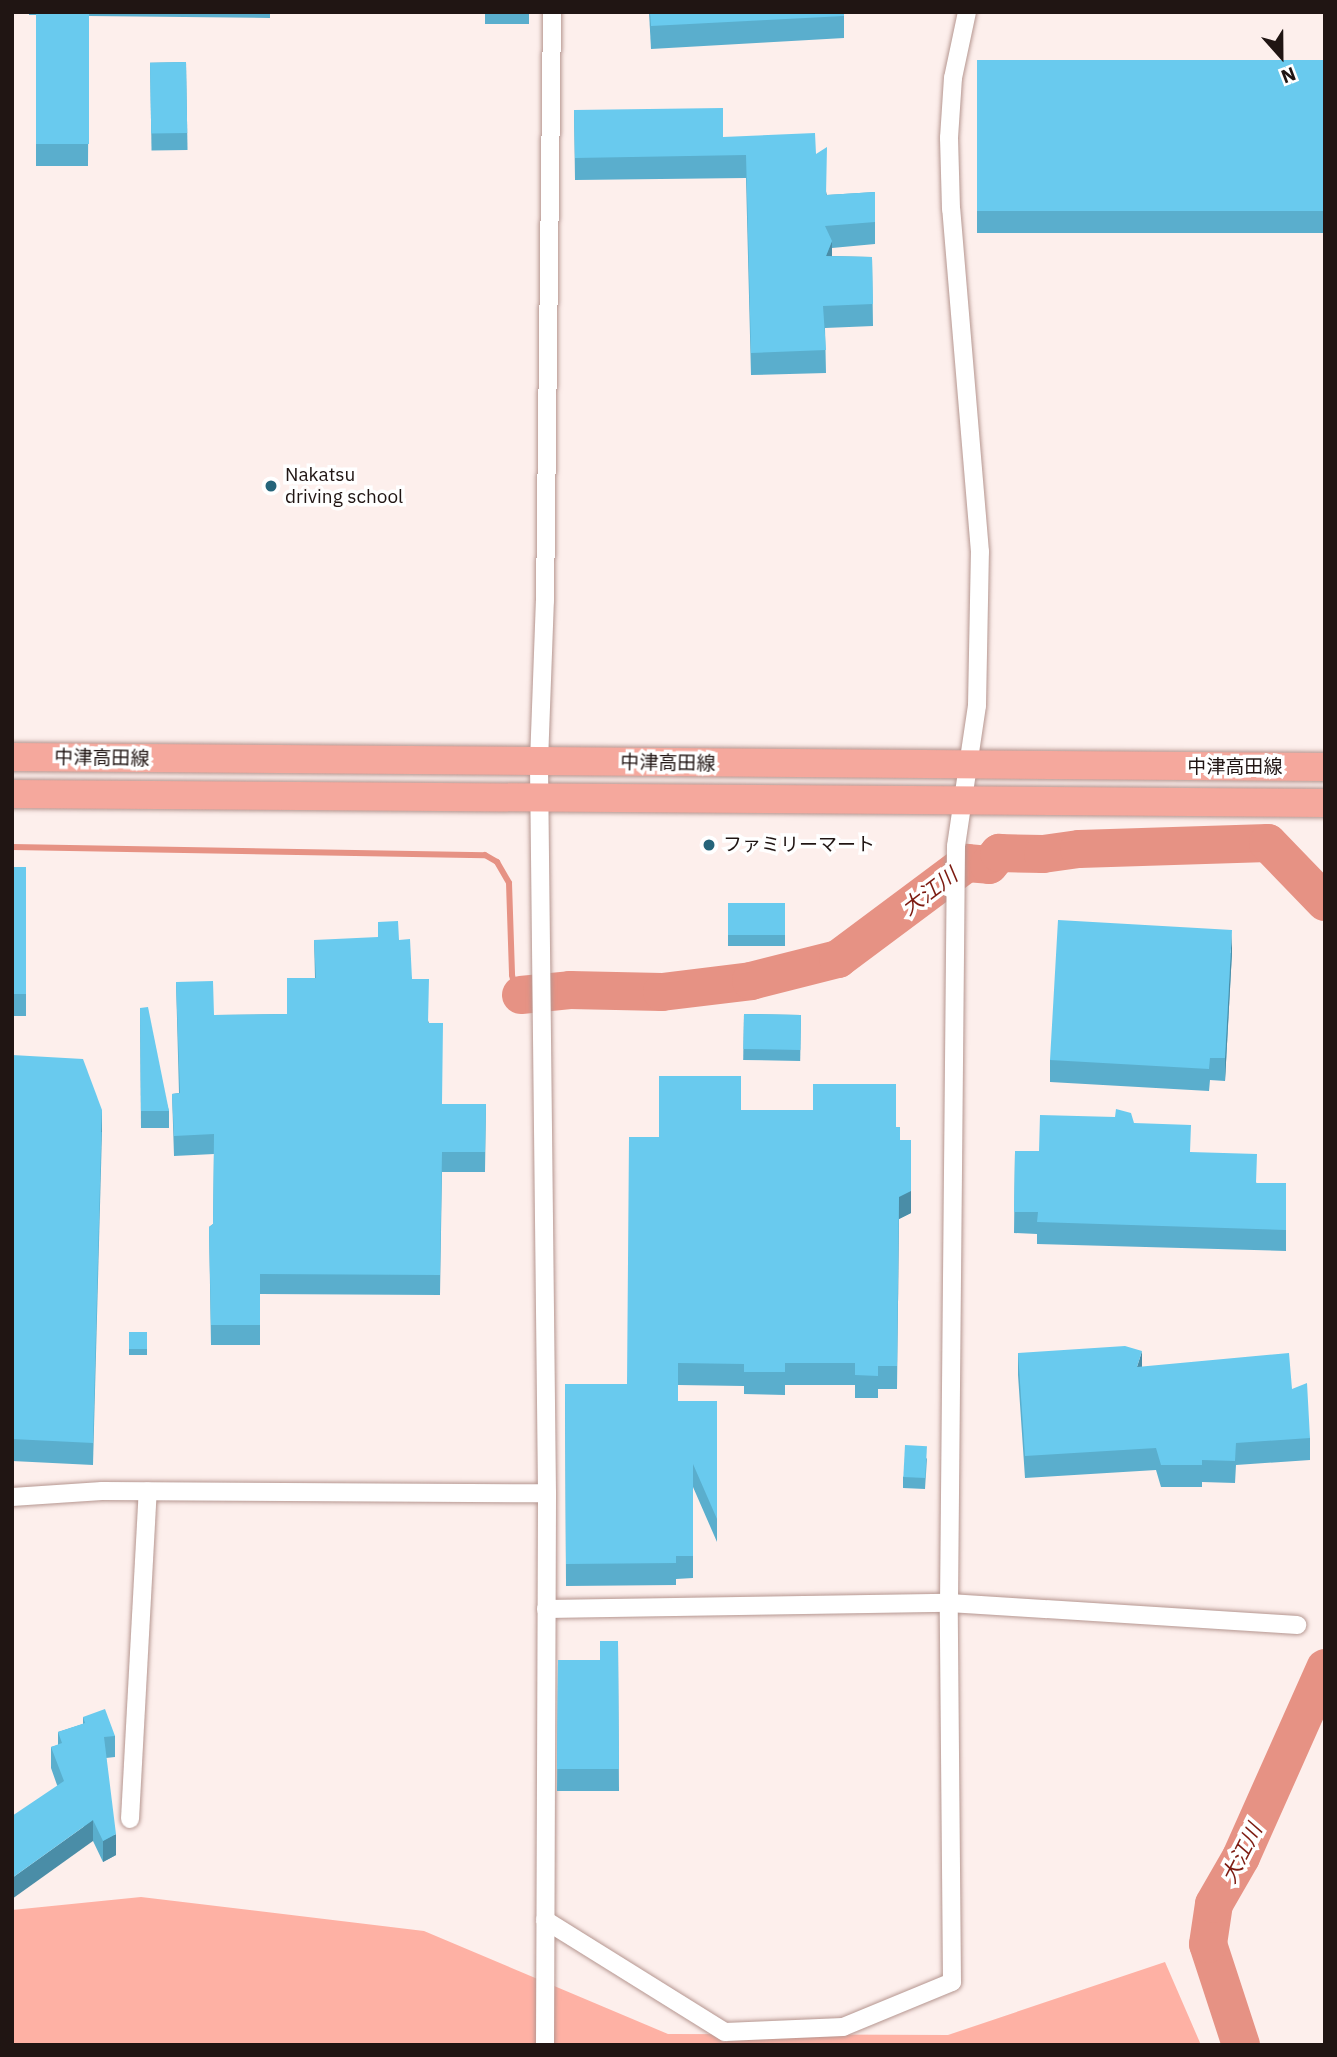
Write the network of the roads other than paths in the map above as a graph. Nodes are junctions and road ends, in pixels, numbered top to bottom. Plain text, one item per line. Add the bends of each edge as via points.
1 (552, 12) edge
2 (967, 12) edge
3 (12, 757) edge
4 (539, 762) junction
5 (968, 767) junction
6 (1325, 767) edge
7 (12, 794) edge
8 (539, 798) junction
9 (960, 801) junction
10 (1325, 803) edge
11 (148, 1491) junction
12 (547, 1493) junction
13 (12, 1497) edge
14 (949, 1604) junction
15 (546, 1609) junction
16 (1297, 1625) dead end
17 (130, 1819) dead end
18 (545, 1920) junction
19 (545, 2045) edge

1 - 4 street
2 - 5 street via 953,78 949,138 980,552 977,705
3 - 4 main road, 中津高田線
4 - 5 main road, 中津高田線
4 - 8 street
5 - 6 main road, 中津高田線
5 - 9 street
7 - 8 main road, 中津高田線
8 - 9 main road, 中津高田線
8 - 12 street
9 - 10 main road, 中津高田線
9 - 14 street
11 - 12 street
11 - 13 street
11 - 17 street
12 - 15 street
14 - 15 street
14 - 16 street
14 - 18 street via 951,1982 843,2027 725,2032
15 - 18 street
18 - 19 street

